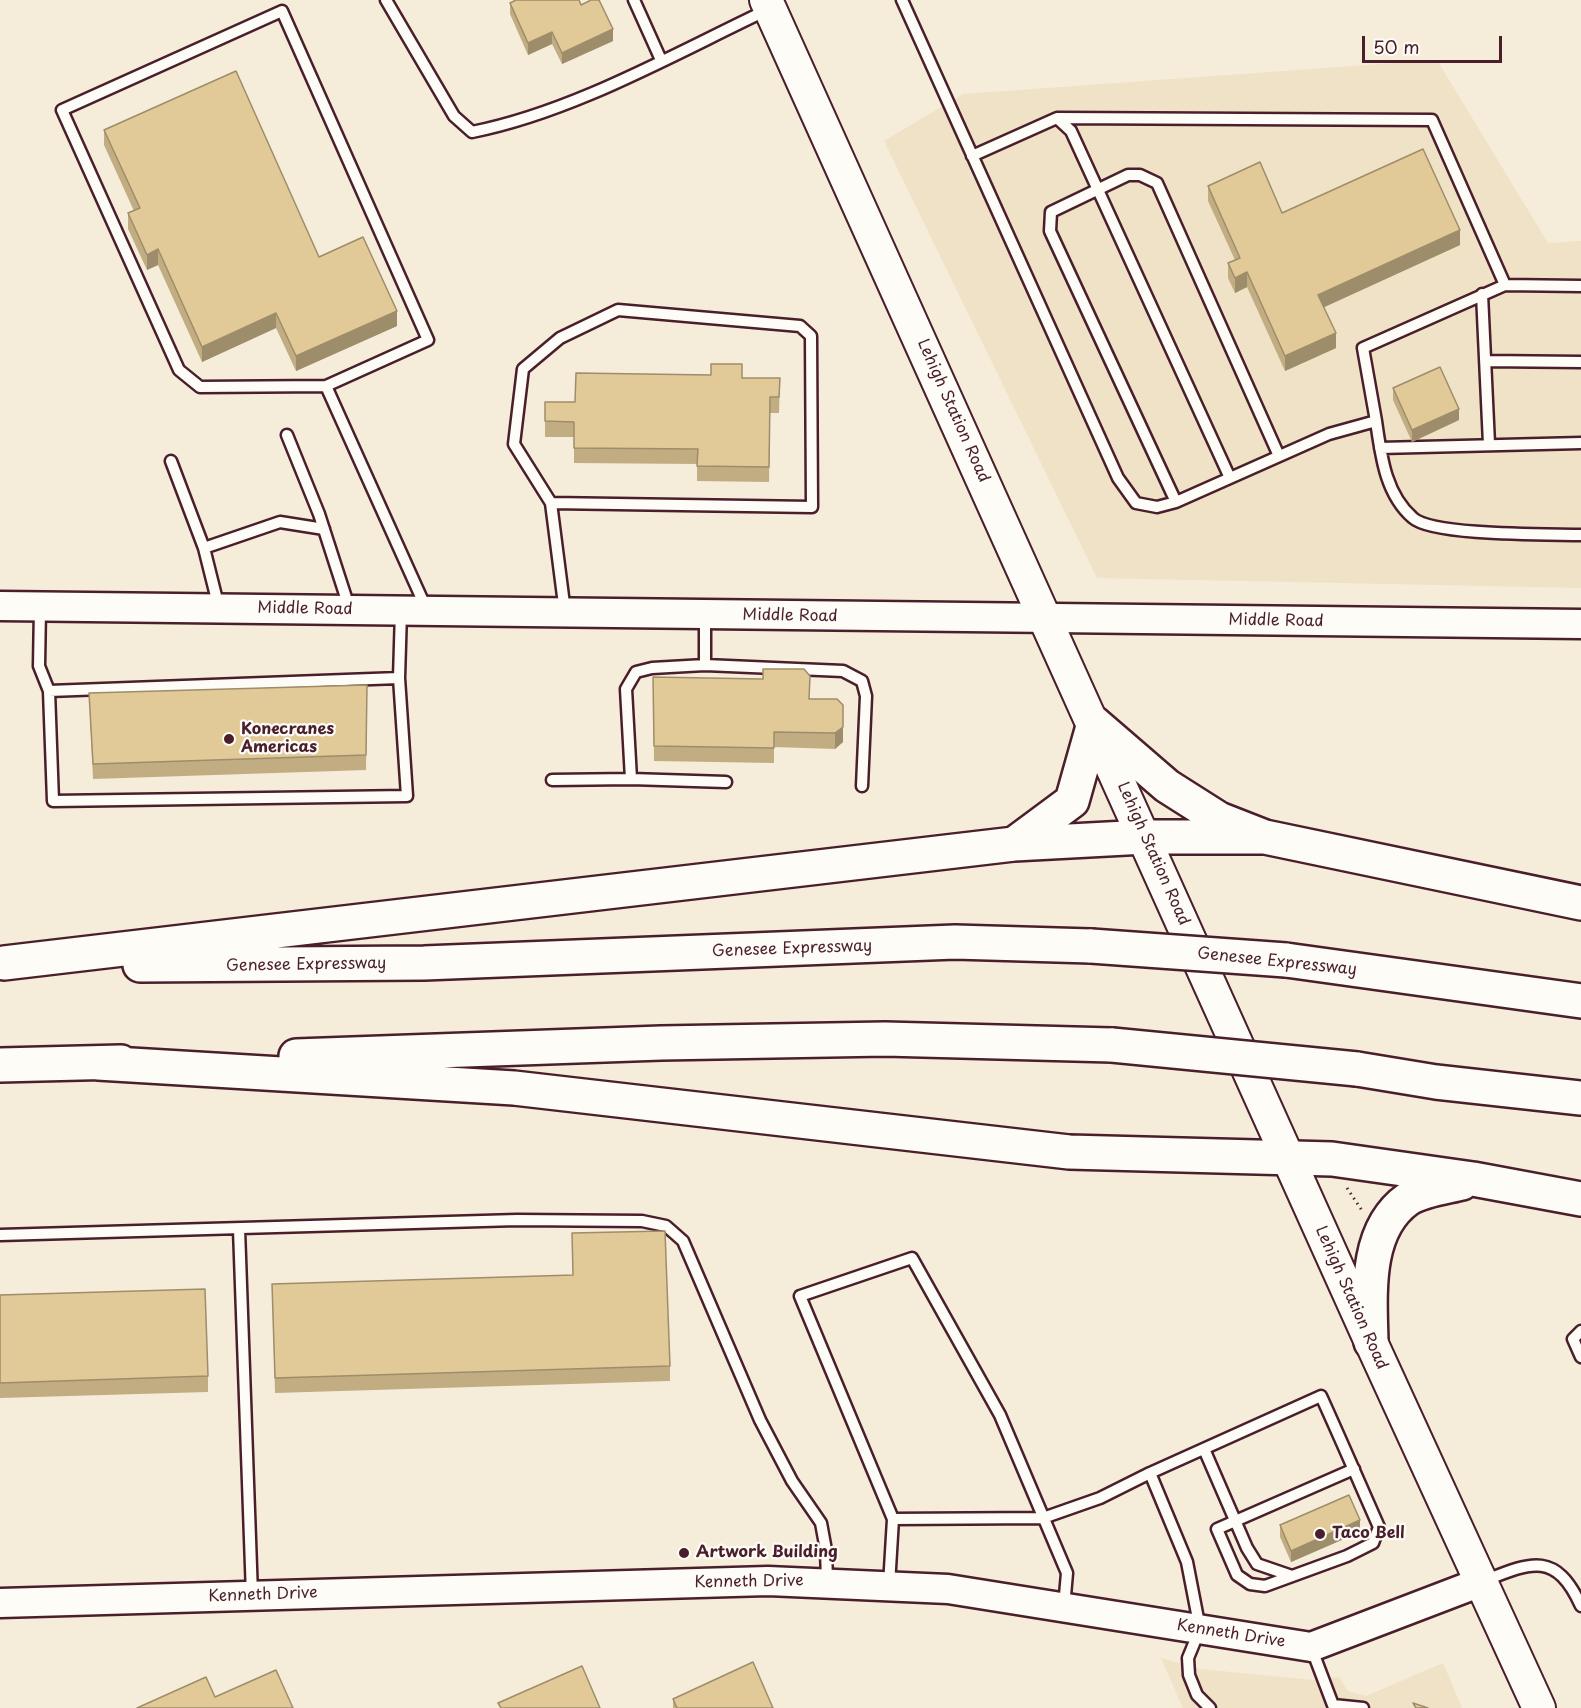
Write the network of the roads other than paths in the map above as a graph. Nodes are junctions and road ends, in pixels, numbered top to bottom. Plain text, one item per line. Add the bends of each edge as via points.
1 (386, 0) edge
2 (634, 0) edge
3 (902, 0) edge
4 (768, 4) edge
5 (661, 60) junction
6 (1057, 118) junction
7 (972, 156) junction
8 (1097, 190) junction
9 (1505, 285) junction
10 (1581, 286) edge
11 (1482, 294) junction
12 (1486, 361) junction
13 (1581, 362) edge
14 (326, 386) junction
15 (1376, 421) junction
16 (287, 435) dead end
17 (1581, 443) edge
18 (1489, 444) junction
19 (1380, 448) junction
20 (1279, 456) junction
21 (171, 461) dead end
22 (1230, 478) junction
23 (1176, 502) junction
24 (551, 503) junction
25 (324, 529) junction
26 (1581, 535) edge
27 (204, 548) junction
28 (0, 606) edge
29 (40, 606) junction
30 (219, 608) junction
31 (350, 610) junction
32 (414, 611) junction
33 (565, 613) junction
34 (705, 614) junction
35 (1047, 619) junction
36 (1581, 624) edge
37 (705, 665) junction
38 (399, 678) junction
39 (49, 691) junction
40 (1094, 723) junction
41 (552, 780) dead end
42 (632, 780) junction
43 (726, 782) dead end
44 (862, 786) dead end
45 (1145, 837) junction
46 (1265, 837) junction
47 (1014, 844) junction
48 (1581, 903) edge
49 (2, 964) edge
50 (1581, 1001) edge
51 (98, 1063) junction
52 (0, 1065) edge
53 (1436, 1082) junction
54 (1581, 1098) edge
55 (1581, 1120) edge
56 (1289, 1160) junction
57 (1473, 1179) junction
58 (1581, 1199) edge
59 (239, 1229) junction
60 (0, 1235) edge
61 (1581, 1331) edge
62 (1371, 1342) junction
63 (1581, 1357) edge
64 (1204, 1449) junction
65 (1354, 1469) junction
66 (1150, 1473) junction
67 (1043, 1518) junction
68 (893, 1519) junction
69 (1236, 1521) junction
70 (1292, 1576) junction
71 (827, 1581) junction
72 (1481, 1582) junction
73 (889, 1585) junction
74 (252, 1596) junction
75 (0, 1604) edge
76 (1581, 1606) edge
77 (1064, 1607) junction
78 (1200, 1629) junction
79 (1311, 1647) junction
80 (1332, 1706) edge
81 (1210, 1708) edge
82 (1363, 1708) edge
83 (1539, 1708) edge

1 - 5 lane via 454,116 472,132 506,126 564,105
2 - 5 lane
3 - 7 lane
4 - 5 lane
4 - 35 main road, Lehigh Station Road
6 - 7 lane
6 - 8 lane via 1071,132
6 - 9 lane via 1432,120
7 - 23 lane via 1118,478 1136,503 1157,507
8 - 20 lane via 1128,176 1140,175 1157,183
8 - 22 lane
8 - 23 lane via 1051,212 1050,231
9 - 10 lane
9 - 11 lane
11 - 12 lane
11 - 15 lane via 1364,348
12 - 13 lane
12 - 18 lane
14 - 14 lane via 200,387 179,370 62,110 282,11 428,340
14 - 32 lane
15 - 19 lane
15 - 20 lane via 1329,434
16 - 25 lane
17 - 18 lane
18 - 19 lane
19 - 26 lane via 1388,483 1414,520 1446,528 1506,534
20 - 22 lane
21 - 27 lane
22 - 23 lane
24 - 24 lane via 514,444 523,369 560,338 618,310 800,326 811,336 812,507
24 - 33 lane
25 - 27 lane via 279,522
25 - 31 lane
27 - 30 lane
28 - 29 street, Middle Road
29 - 30 street, Middle Road
29 - 39 lane via 39,666
30 - 31 street, Middle Road
31 - 32 street, Middle Road
32 - 33 street, Middle Road
32 - 38 lane
33 - 34 street, Middle Road
34 - 35 street, Middle Road
34 - 37 lane
35 - 36 street, Middle Road
35 - 40 main road, Lehigh Station Road
37 - 42 lane via 636,672 626,689
37 - 44 lane via 843,671 862,681 866,696
38 - 39 lane
38 - 39 lane via 407,796 53,801
40 - 45 main road, Lehigh Station Road
40 - 46 highway via 1167,786 1219,819
40 - 47 highway via 1072,801
41 - 42 lane
42 - 43 lane
45 - 46 highway
45 - 47 highway
45 - 56 main road, Lehigh Station Road
46 - 48 highway
47 - 49 highway
49 - 50 highway, Genesee Expressway, bridge via 424,963 955,942 1091,946 1286,960
51 - 52 highway
51 - 53 highway, bridge via 661,1042 873,1039 1112,1045 1357,1068
51 - 56 highway via 514,1088 1070,1152
53 - 54 highway
53 - 55 highway
56 - 57 highway via 1332,1159
56 - 62 main road, Lehigh Station Road
57 - 58 highway
57 - 62 highway via 1410,1198 1390,1216 1376,1246 1370,1294
59 - 60 lane
59 - 71 lane via 518,1220 642,1221 666,1226 682,1241 760,1420 792,1481 821,1523
59 - 74 lane
61 - 63 lane via 1573,1339
62 - 72 main road, Lehigh Station Road
64 - 65 lane via 1321,1396
64 - 66 lane
64 - 69 lane
65 - 69 lane
65 - 70 lane via 1379,1527 1373,1543
66 - 67 lane via 1100,1498
66 - 78 lane via 1187,1562
67 - 68 lane
67 - 68 lane via 1000,1415 912,1258 800,1296
67 - 77 lane via 1067,1573
68 - 73 lane
69 - 70 lane via 1257,1564
69 - 70 lane via 1217,1529 1237,1575 1250,1584 1265,1586
71 - 73 street, Kenneth Drive
71 - 74 street, Kenneth Drive
72 - 76 lane via 1530,1564 1551,1568 1573,1589
72 - 79 street
72 - 83 main road, Lehigh Station Road
73 - 77 street, Kenneth Drive via 948,1588
74 - 75 street, Kenneth Drive
77 - 78 street, Kenneth Drive
78 - 79 street, Kenneth Drive
78 - 81 lane via 1188,1658 1189,1675 1197,1695
79 - 80 lane
80 - 82 lane

